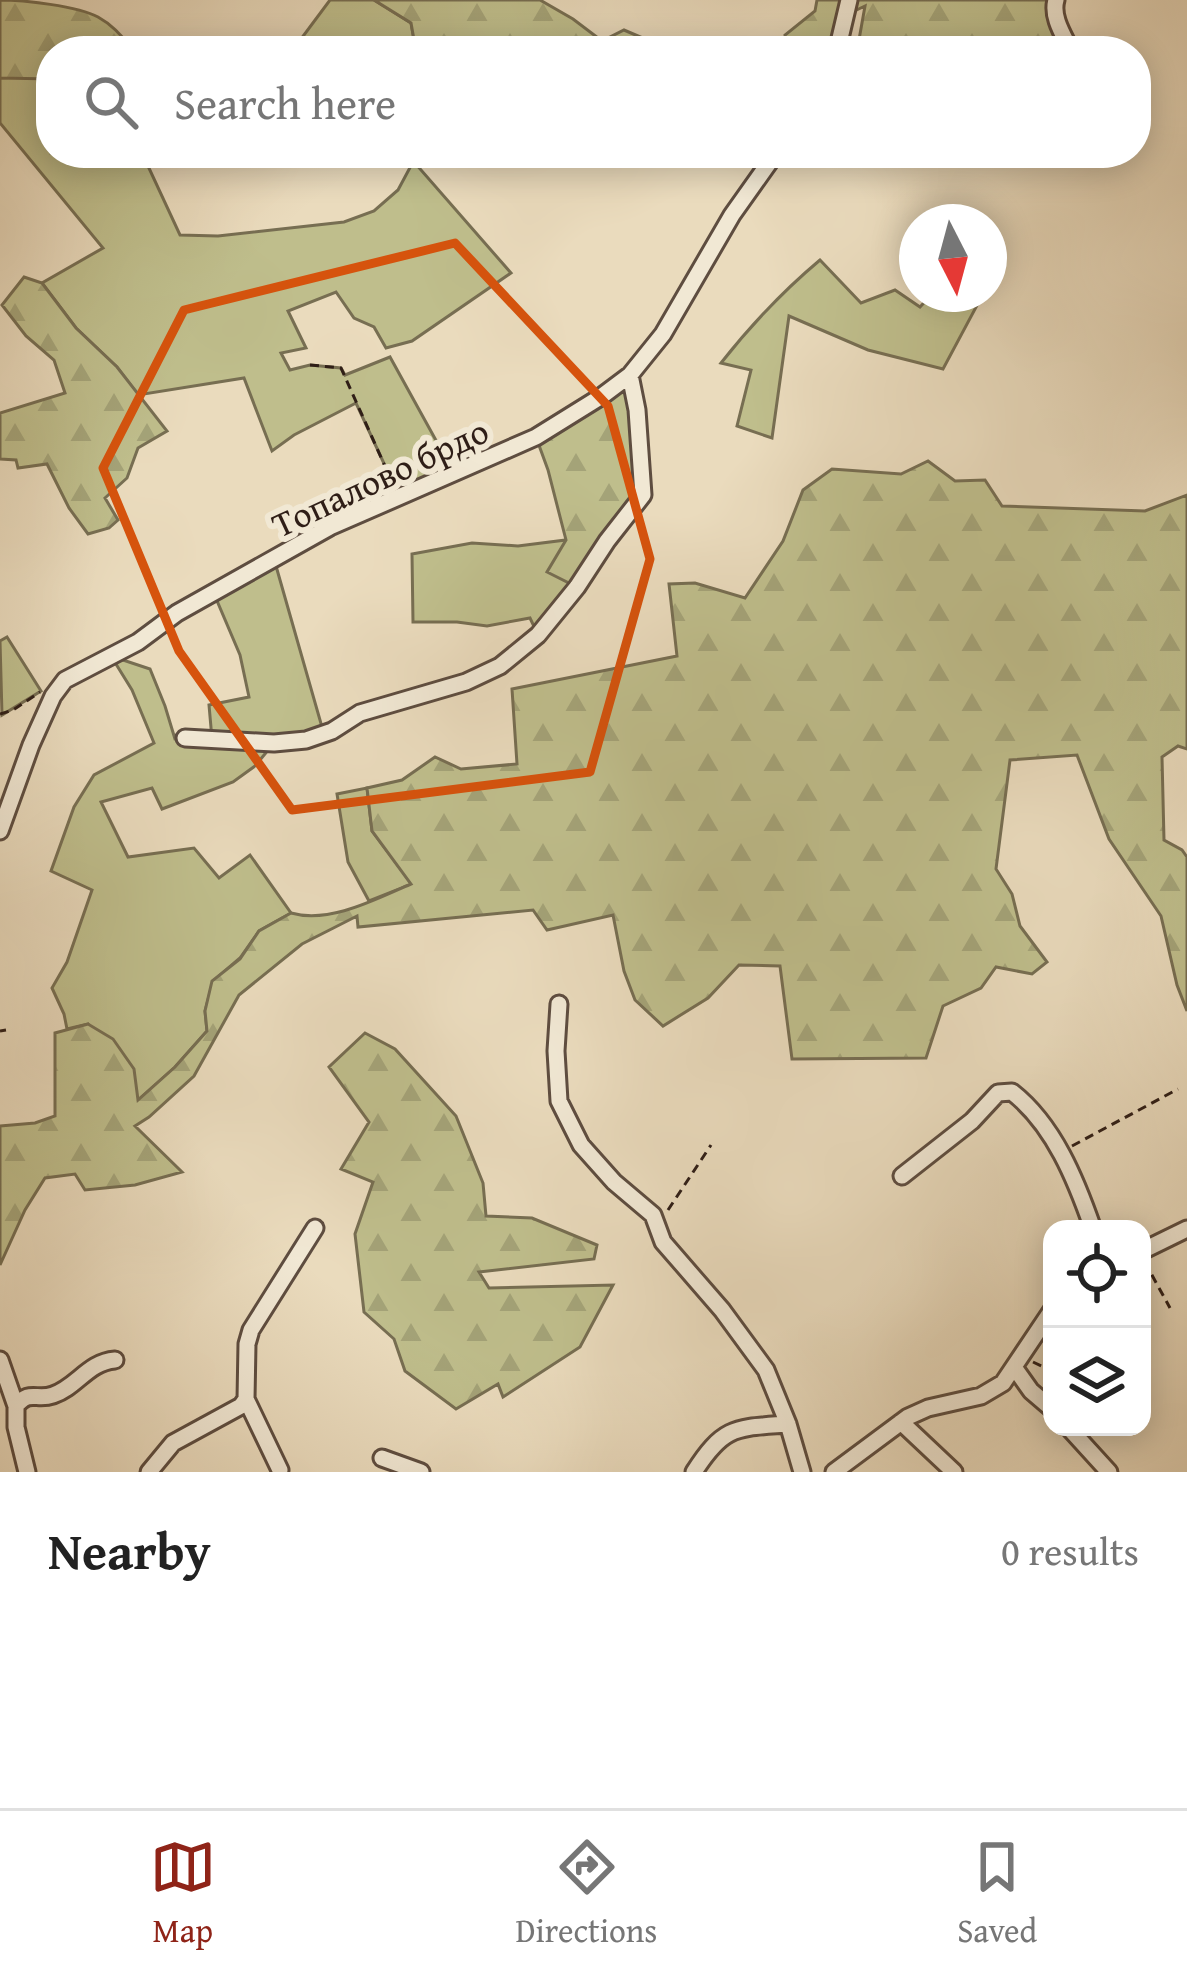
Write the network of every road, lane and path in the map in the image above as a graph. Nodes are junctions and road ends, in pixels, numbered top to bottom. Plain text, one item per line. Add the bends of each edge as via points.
1 (849, 0) edge
2 (1056, 0) edge
3 (840, 36) edge
4 (1064, 36) edge
5 (765, 168) edge
6 (310, 365) dead end
7 (629, 374) junction
8 (399, 496) junction
9 (53, 696) junction
10 (0, 714) edge
11 (185, 738) dead end
12 (0, 831) edge
13 (559, 1004) dead end
14 (1178, 1090) dead end
15 (711, 1145) dead end
16 (1060, 1153) junction
17 (902, 1177) dead end
18 (1090, 1220) edge
19 (315, 1228) dead end
20 (1187, 1229) edge
21 (660, 1234) junction
22 (1151, 1247) edge
23 (1151, 1273) edge
24 (1170, 1308) dead end
25 (1043, 1323) edge
26 (0, 1360) edge
27 (115, 1360) dead end
28 (1017, 1362) junction
29 (1043, 1369) edge
30 (246, 1399) junction
31 (1043, 1401) edge
32 (16, 1406) junction
33 (901, 1422) junction
34 (788, 1424) junction
35 (1076, 1436) edge
36 (382, 1458) dead end
37 (280, 1470) edge
38 (28, 1472) edge
39 (149, 1472) edge
40 (421, 1472) edge
41 (694, 1472) edge
42 (802, 1472) edge
43 (834, 1472) edge
44 (954, 1472) edge
45 (1109, 1472) edge

1 - 3 street
2 - 4 street
5 - 7 street, Топалово брдо
6 - 8 path via 341,368
7 - 8 street, Топалово брдо via 536,437
7 - 11 street via 643,495 538,635 466,682 360,713 306,740
8 - 9 street, Топалово брдо via 177,613 65,680
9 - 10 path via 41,692
9 - 12 street
13 - 21 street via 559,1101 581,1145 653,1215
14 - 16 path
15 - 21 path
16 - 17 street via 1025,1103 1002,1091
16 - 18 street
19 - 30 street via 251,1330
20 - 22 street
21 - 34 street via 766,1370
23 - 24 path
25 - 28 street
26 - 32 street
27 - 32 street
28 - 29 path
28 - 31 street
28 - 33 street via 981,1396
30 - 37 street
30 - 39 street via 173,1443
32 - 38 street
33 - 43 street
33 - 44 street
34 - 41 street via 721,1436
34 - 42 street
35 - 45 street
36 - 40 street

